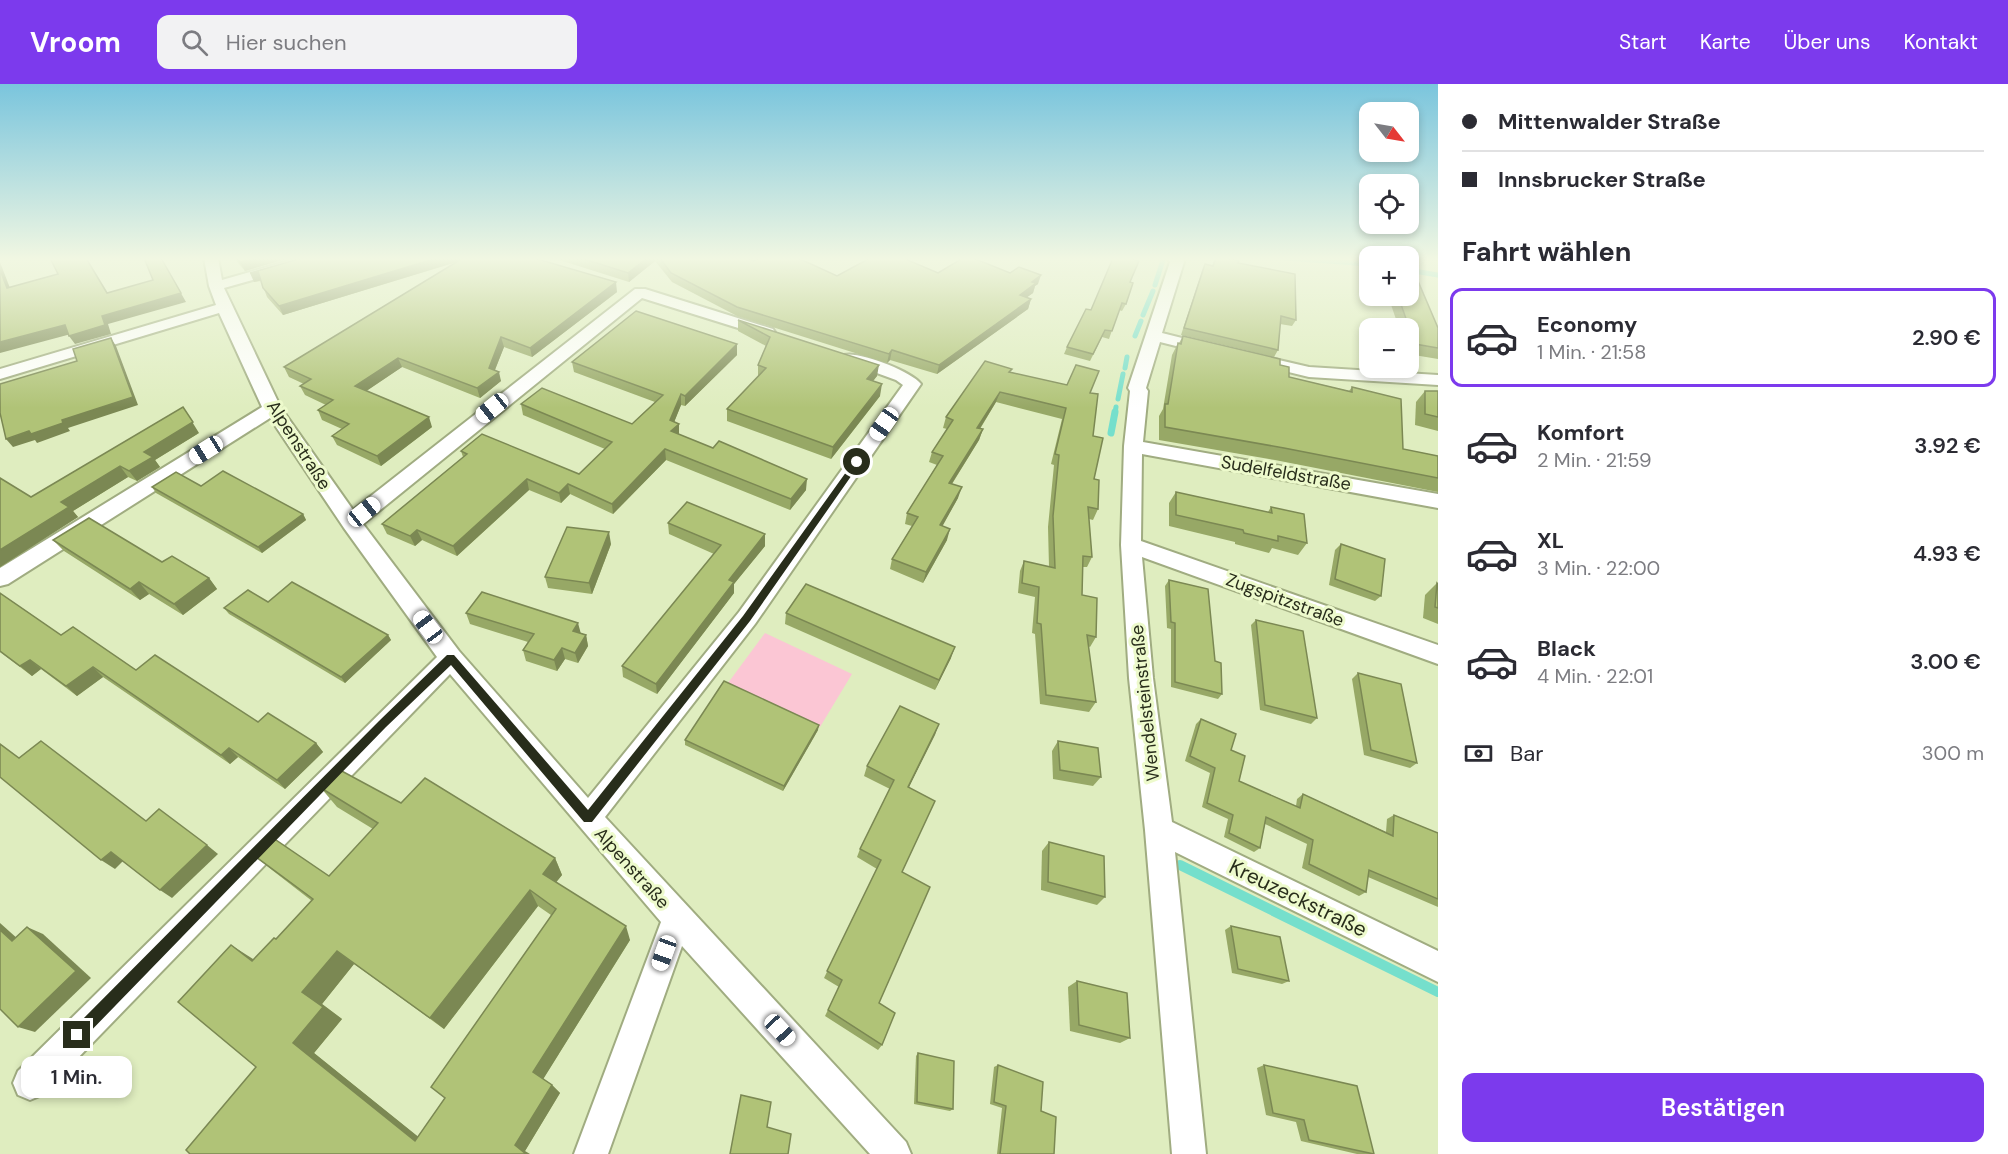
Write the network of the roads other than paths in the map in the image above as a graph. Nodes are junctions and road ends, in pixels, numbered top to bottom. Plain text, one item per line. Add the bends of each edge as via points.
1 (221, 308) edge
2 (224, 308) edge
3 (620, 308) edge
4 (691, 308) edge
5 (1162, 308) edge
6 (1153, 336) junction
7 (784, 337) edge
8 (831, 352) edge
9 (0, 374) edge
10 (1438, 380) edge
11 (272, 409) junction
12 (1133, 446) junction
13 (1438, 501) edge
14 (351, 522) junction
15 (1131, 545) junction
16 (0, 578) edge
17 (1438, 655) edge
18 (451, 658) junction
19 (588, 818) junction
20 (1159, 830) junction
21 (677, 918) junction
22 (1438, 967) edge
23 (30, 1083) dead end
24 (591, 1154) edge
25 (894, 1154) edge
26 (1189, 1154) edge

1 - 9 street
2 - 11 street, Alpenstraße
3 - 14 street
4 - 7 street
5 - 6 street, Wendelsteinstraße
6 - 10 street via 1309,372
6 - 12 street, Wendelsteinstraße via 1137,388
8 - 19 street via 902,376 912,384 747,618
11 - 14 street, Alpenstraße
11 - 16 street
12 - 13 street, Sudelfeldstraße
12 - 15 street, Wendelsteinstraße
14 - 18 street, Alpenstraße
15 - 17 street, Zugspitzstraße
15 - 20 street, Wendelsteinstraße via 1141,678
18 - 19 street, Alpenstraße
18 - 23 street
19 - 21 street, Alpenstraße
20 - 22 street, Kreuzeckstraße
20 - 26 street, Wendelsteinstraße
21 - 24 street
21 - 25 street, Alpenstraße

